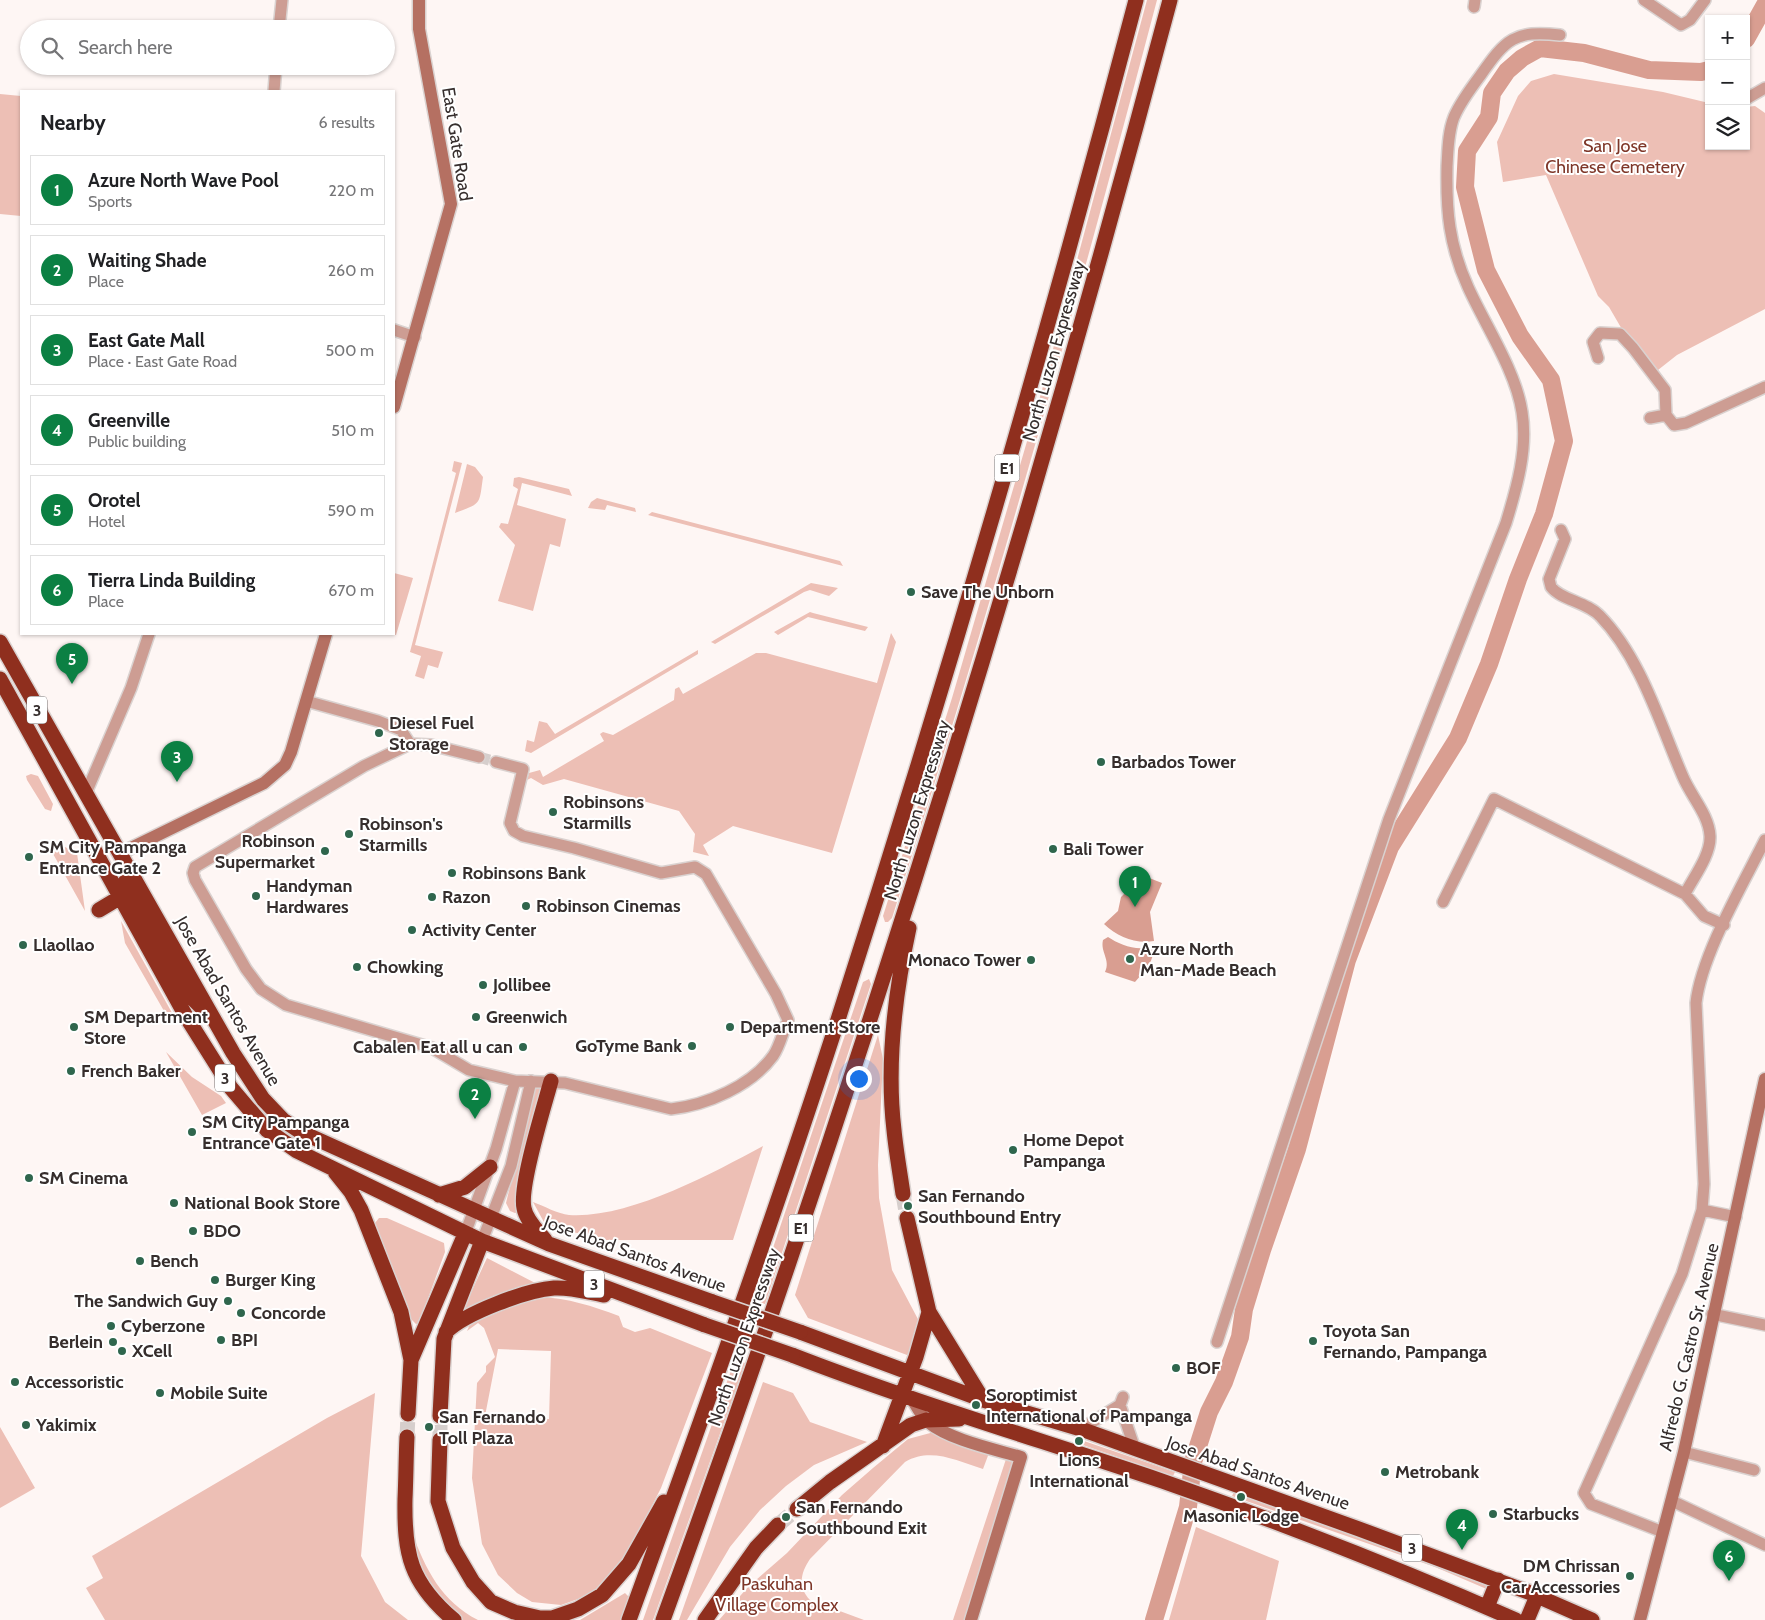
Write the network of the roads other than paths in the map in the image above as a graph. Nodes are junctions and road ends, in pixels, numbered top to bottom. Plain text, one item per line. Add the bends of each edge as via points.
1 (282, 0) edge
2 (419, 0) edge
3 (1136, 0) edge
4 (1170, 0) edge
5 (1644, 0) edge
6 (1705, 0) edge
7 (280, 20) edge
8 (1560, 35) dead end
9 (275, 75) edge
10 (1765, 88) edge
11 (274, 90) edge
12 (1750, 97) edge
13 (395, 330) edge
14 (415, 337) junction
15 (1598, 358) dead end
16 (1765, 386) edge
17 (395, 404) edge
18 (1666, 415) junction
19 (1650, 418) dead end
20 (1561, 530) dead end
21 (148, 635) edge
22 (326, 635) edge
23 (0, 644) edge
24 (0, 679) edge
25 (306, 701) junction
26 (50, 732) junction
27 (410, 744) junction
28 (479, 757) tunnel mouth
29 (496, 762) tunnel mouth
30 (86, 793) junction
31 (1765, 840) edge
32 (925, 850) junction
33 (121, 853) junction
34 (126, 894) junction
35 (1685, 894) junction
36 (1443, 902) dead end
37 (99, 910) dead end
38 (1724, 925) junction
39 (213, 1019) junction
40 (1765, 1079) edge
41 (515, 1081) junction
42 (531, 1081) junction
43 (550, 1081) junction
44 (490, 1167) junction
45 (332, 1168) junction
46 (903, 1194) tunnel mouth
47 (439, 1195) junction
48 (474, 1210) junction
49 (1702, 1210) junction
50 (1736, 1217) junction
51 (907, 1218) tunnel mouth
52 (492, 1219) junction
53 (465, 1234) junction
54 (482, 1241) junction
55 (549, 1244) junction
56 (647, 1304) junction
57 (929, 1312) junction
58 (1712, 1314) junction
59 (1765, 1325) edge
60 (446, 1332) junction
61 (1217, 1342) dead end
62 (411, 1360) junction
63 (909, 1373) junction
64 (906, 1397) junction
65 (983, 1400) junction
66 (408, 1414) tunnel mouth
67 (440, 1416) tunnel mouth
68 (970, 1418) junction
69 (930, 1423) junction
70 (1081, 1429) junction
71 (407, 1437) tunnel mouth
72 (440, 1440) tunnel mouth
73 (692, 1445) junction
74 (883, 1446) junction
75 (1135, 1449) junction
76 (1684, 1452) junction
77 (1754, 1470) dead end
78 (1672, 1501) junction
79 (797, 1509) tunnel mouth
80 (778, 1525) tunnel mouth
81 (1663, 1532) junction
82 (1765, 1545) edge
83 (1498, 1580) junction
84 (1537, 1596) junction
85 (1487, 1607) junction
86 (454, 1620) edge
87 (630, 1620) edge
88 (663, 1620) edge
89 (705, 1620) edge
90 (971, 1620) edge
91 (1516, 1620) edge
92 (1527, 1620) edge
93 (1592, 1620) edge
94 (1640, 1620) edge

1 - 7 street
2 - 14 street, East Gate Road via 419,29 451,204
3 - 73 highway, North Luzon Expressway / E1 via 948,668 833,1034
4 - 32 highway, North Luzon Expressway / E1 via 1030,504
5 - 6 street via 1681,25 1690,20
8 - 61 street via 1533,32 1513,38 1496,52 1454,117 1449,136 1446,208 1451,237 1467,286 1517,389 1522,412 1524,444 1518,483 1506,523 1389,819
9 - 11 street
10 - 12 street
13 - 14 street
14 - 17 street, East Gate Road
15 - 18 street via 1592,345 1594,338 1600,333 1616,333 1633,348 1665,390
16 - 18 street via 1680,426 1669,421
18 - 19 street
20 - 35 street via 1565,539 1549,579 1551,588 1592,609 1617,636 1656,710 1710,834 1709,846
21 - 30 street via 131,688
22 - 25 street
23 - 26 highway, Jose Abad Santos Avenue / 3
24 - 34 highway, 3
25 - 27 street via 401,730
25 - 33 street via 291,752 285,765 275,774 238,796
26 - 30 highway, Jose Abad Santos Avenue / 3
26 - 34 highway via 79,800
27 - 28 street via 431,745
27 - 41 street via 364,766 208,857 195,867 193,873 246,969 269,996 286,1005 432,1048 469,1070
29 - 43 street via 523,769 510,823 522,836 662,873 695,867 706,874 788,1020 774,1054 762,1068 719,1096 687,1107 671,1109
30 - 33 highway, Jose Abad Santos Avenue / 3
31 - 38 street
32 - 46 highway via 893,1026 894,1129
32 - 88 highway, North Luzon Expressway / E1 via 738,1413
33 - 39 highway, Jose Abad Santos Avenue / 3
34 - 37 highway
34 - 39 highway via 186,992
34 - 45 highway, 3 via 191,1024 242,1103 277,1139
35 - 36 street via 1494,799
35 - 38 street via 1704,916
38 - 49 street via 1702,972 1696,1003 1704,1184
39 - 47 highway, Jose Abad Santos Avenue / 3 via 258,1094 288,1123 346,1154
40 - 50 street, Alfredo G. Castro Sr. Avenue
41 - 42 street
41 - 44 street
42 - 43 street
42 - 52 street via 511,1166
43 - 55 highway via 528,1172 524,1207 530,1221
44 - 47 highway via 465,1187
44 - 48 street
45 - 53 highway, 3
45 - 62 highway via 355,1199 373,1237 401,1312
47 - 48 highway, Jose Abad Santos Avenue / 3
48 - 52 highway, Jose Abad Santos Avenue / 3
48 - 53 street
49 - 50 street
49 - 81 street via 1682,1274 1584,1493 1591,1504
50 - 58 street, Alfredo G. Castro Sr. Avenue
51 - 57 highway
52 - 54 street
52 - 55 highway, Jose Abad Santos Avenue / 3
53 - 54 highway, 3
53 - 62 highway
54 - 56 highway, 3
54 - 60 highway
55 - 63 highway, Jose Abad Santos Avenue / 3, bridge
56 - 60 highway via 569,1289 544,1289 473,1313
56 - 64 highway, 3, bridge
57 - 63 highway
57 - 65 highway
58 - 59 street
58 - 76 street, Alfredo G. Castro Sr. Avenue
60 - 67 highway via 441,1359
62 - 66 highway
63 - 64 highway
63 - 65 highway, Jose Abad Santos Avenue / 3
64 - 68 highway, 3
64 - 69 street
64 - 74 highway
65 - 70 highway, Jose Abad Santos Avenue / 3
68 - 69 highway
68 - 85 highway, 3 via 1219,1502
69 - 74 highway via 911,1425
69 - 90 street via 962,1438 1021,1457
70 - 75 highway, Jose Abad Santos Avenue / 3
70 - 75 street via 1121,1401
71 - 86 highway via 404,1524 409,1560 426,1594
72 - 73 highway via 438,1501 453,1548 473,1582 491,1602 514,1612 547,1619 586,1605 619,1578 642,1543
73 - 87 highway, North Luzon Expressway / E1
74 - 79 highway
75 - 83 highway, Jose Abad Santos Avenue / 3
76 - 77 street
76 - 78 street, Alfredo G. Castro Sr. Avenue
78 - 81 street, Alfredo G. Castro Sr. Avenue
78 - 82 street
80 - 89 highway via 756,1548
81 - 94 street, Alfredo G. Castro Sr. Avenue
83 - 84 highway, Jose Abad Santos Avenue / 3
83 - 85 highway
84 - 92 highway
84 - 93 highway, Jose Abad Santos Avenue / 3
85 - 91 highway, 3

